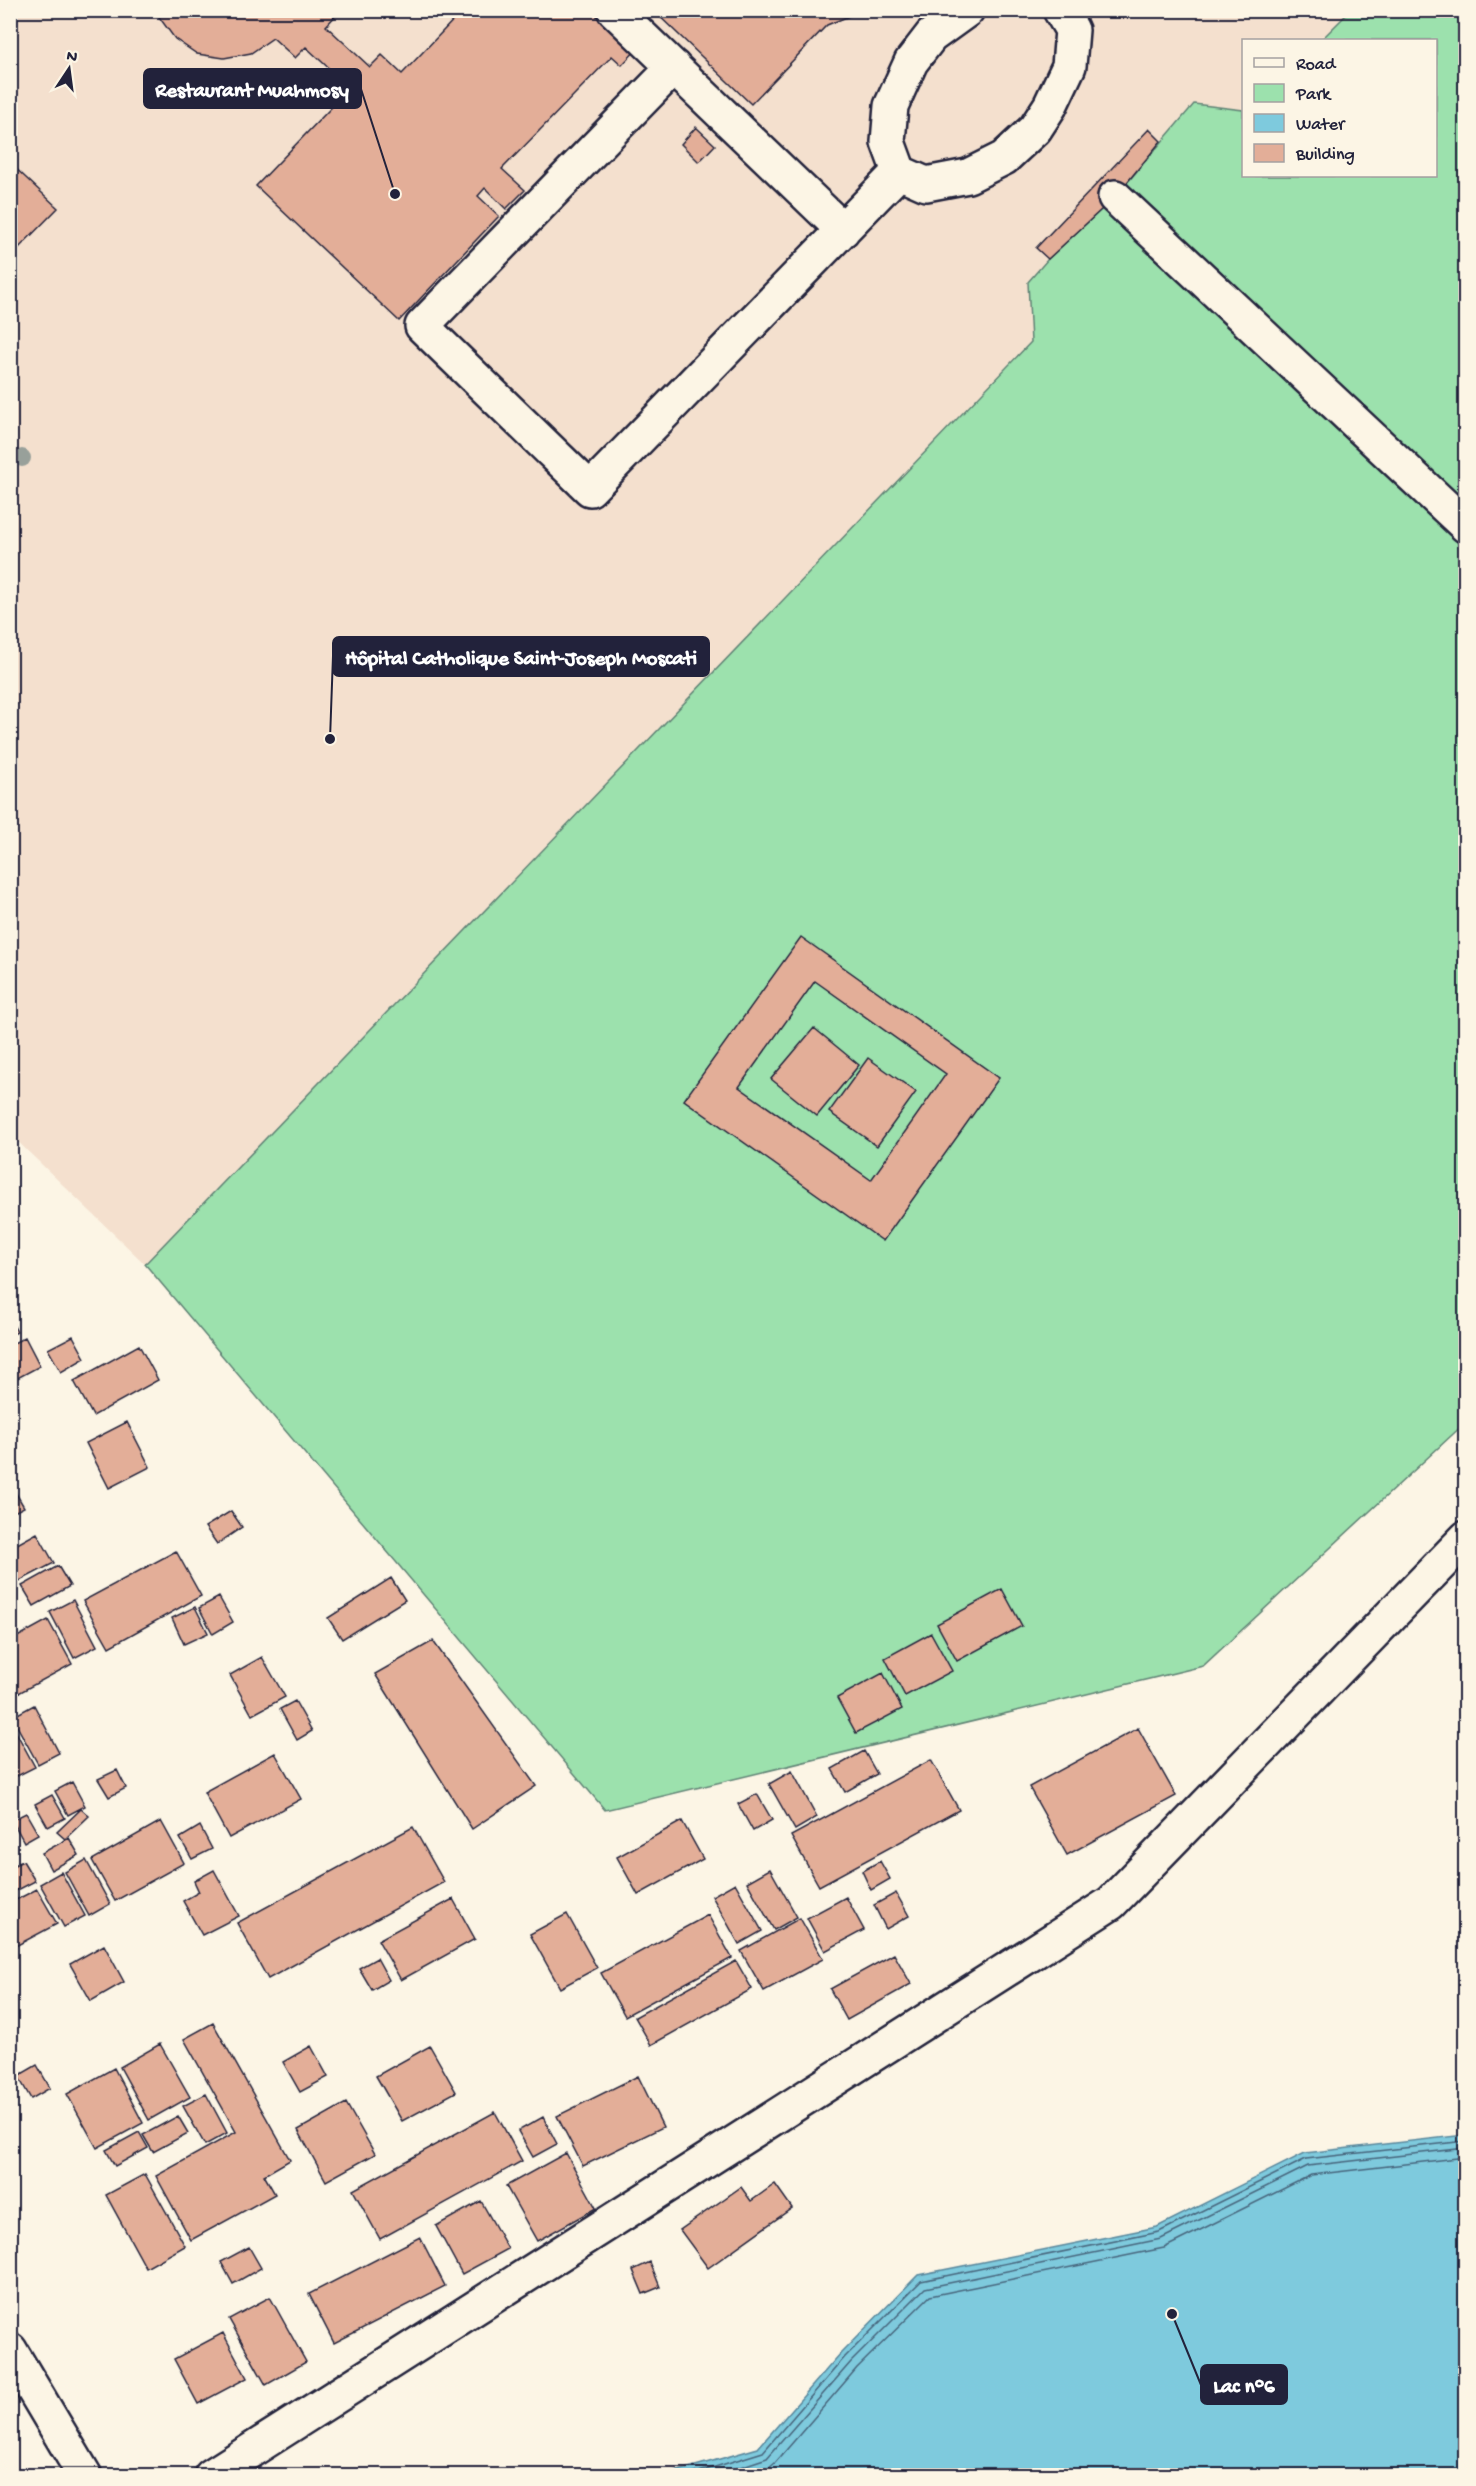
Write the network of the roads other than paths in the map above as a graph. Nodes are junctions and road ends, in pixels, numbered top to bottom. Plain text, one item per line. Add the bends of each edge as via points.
1 (614, 10) edge
2 (967, 10) edge
3 (1060, 10) edge
4 (674, 67) junction
5 (899, 172) junction
6 (1115, 197) dead end
7 (843, 230) junction
8 (1466, 526) edge
9 (1466, 1538) edge
10 (10, 2350) edge
11 (85, 2475) edge
12 (211, 2475) edge

1 - 4 street
2 - 5 street via 931,36 911,62 891,106 888,142
3 - 5 street via 1072,30 1069,66 1035,129 1004,158 968,176 926,184
4 - 7 street
4 - 7 street via 422,327 590,489
5 - 7 street
6 - 8 street
9 - 12 street via 1111,1903
10 - 11 street

